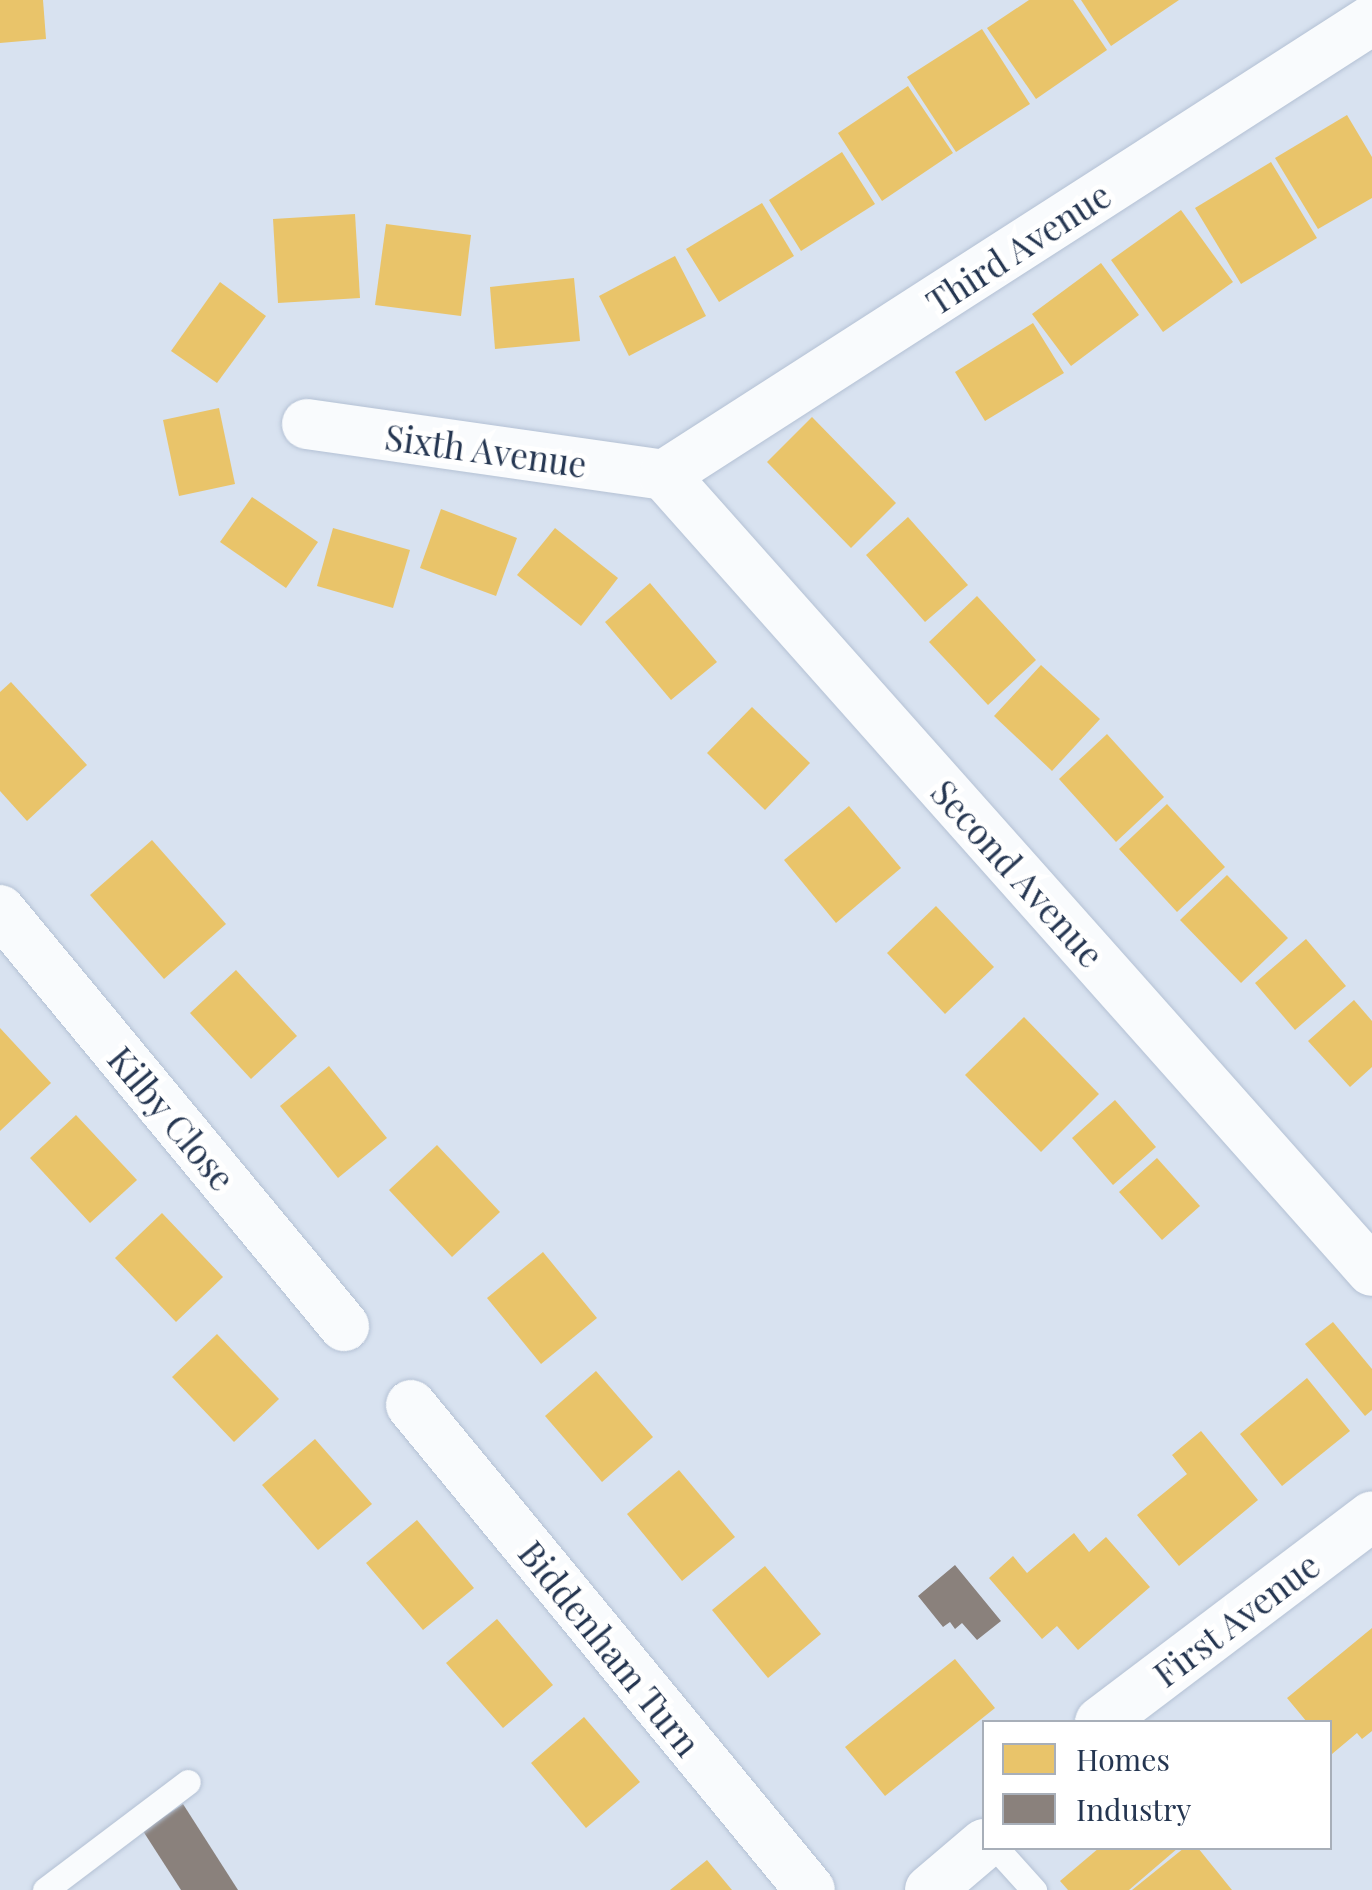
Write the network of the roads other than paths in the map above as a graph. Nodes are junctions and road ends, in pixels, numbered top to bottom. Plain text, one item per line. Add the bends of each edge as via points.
1 (1372, 20) edge
2 (307, 424) dead end
3 (664, 475) junction
4 (0, 910) edge
5 (1372, 1271) edge
6 (344, 1326) dead end
7 (411, 1406) dead end
8 (1372, 1516) edge
9 (1103, 1720) edge
10 (188, 1782) dead end
11 (982, 1846) edge
12 (998, 1850) edge
13 (45, 1890) edge
14 (810, 1890) edge
15 (930, 1890) edge
16 (1034, 1890) edge

1 - 3 street, Third Avenue
2 - 3 street, Sixth Avenue
3 - 5 street, Second Avenue
4 - 6 street, Kilby Close
7 - 14 street, Biddenham Turn
8 - 9 street, First Avenue
10 - 13 lane
11 - 15 street
12 - 16 lane

